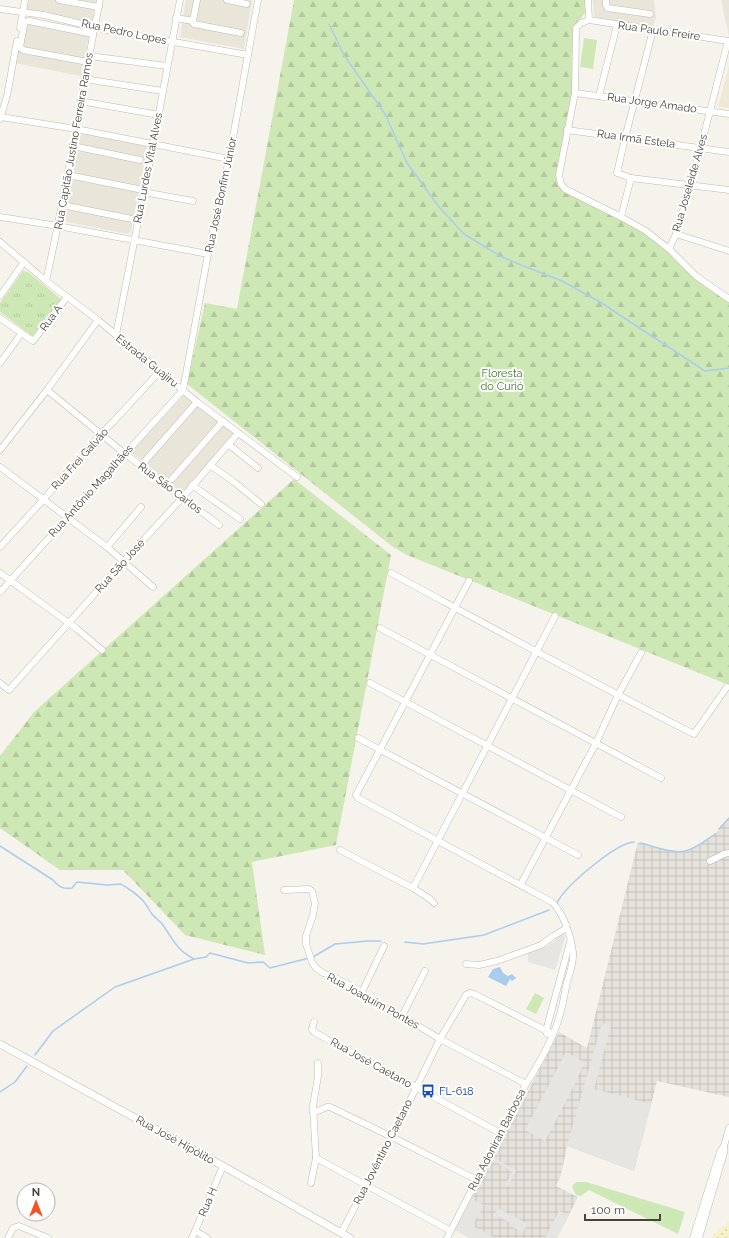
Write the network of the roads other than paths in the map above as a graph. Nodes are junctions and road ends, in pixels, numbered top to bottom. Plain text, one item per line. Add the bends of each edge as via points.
1 (25, 0) edge
2 (59, 0) edge
3 (180, 0) edge
4 (197, 0) edge
5 (227, 0) edge
6 (258, 0) edge
7 (588, 0) edge
8 (606, 0) edge
9 (99, 3) edge
10 (247, 4) dead end
11 (0, 9) edge
12 (23, 13) junction
13 (650, 14) dead end
14 (176, 18) junction
15 (589, 20) junction
16 (193, 21) junction
17 (617, 25) junction
18 (95, 26) junction
19 (653, 30) junction
20 (241, 33) dead end
21 (93, 34) junction
22 (729, 41) edge
23 (172, 42) junction
24 (248, 55) junction
25 (88, 59) junction
26 (167, 66) junction
27 (84, 79) junction
28 (163, 91) junction
29 (575, 93) junction
30 (599, 96) junction
31 (635, 100) junction
32 (80, 101) junction
33 (711, 111) junction
34 (729, 114) edge
35 (159, 115) junction
36 (1, 118) edge
37 (76, 129) junction
38 (567, 130) junction
39 (625, 138) junction
40 (153, 145) junction
41 (73, 146) junction
42 (700, 148) junction
43 (729, 152) edge
44 (229, 159) junction
45 (140, 160) dead end
46 (68, 175) junction
47 (631, 178) junction
48 (691, 184) junction
49 (729, 190) edge
50 (140, 191) junction
51 (193, 201) dead end
52 (62, 205) junction
53 (0, 217) edge
54 (621, 217) junction
55 (132, 219) dead end
56 (58, 226) junction
57 (676, 234) junction
58 (134, 241) junction
59 (0, 242) edge
60 (670, 249) junction
61 (729, 251) edge
62 (208, 254) junction
63 (24, 262) junction
64 (46, 281) junction
65 (0, 296) edge
66 (67, 297) junction
67 (729, 299) edge
68 (0, 318) edge
69 (98, 320) junction
70 (21, 334) junction
71 (116, 335) junction
72 (0, 363) edge
73 (160, 371) junction
74 (47, 390) junction
75 (183, 390) junction
76 (197, 402) junction
77 (223, 421) junction
78 (238, 433) junction
79 (100, 434) junction
80 (228, 444) junction
81 (0, 450) edge
82 (124, 453) junction
83 (146, 461) dead end
84 (210, 465) junction
85 (0, 468) edge
86 (258, 468) dead end
87 (297, 477) dead end
88 (172, 479) dead end
89 (192, 485) junction
90 (183, 497) junction
91 (43, 500) junction
92 (261, 504) dead end
93 (141, 507) dead end
94 (67, 517) junction
95 (240, 519) dead end
96 (219, 524) dead end
97 (0, 547) edge
98 (107, 547) junction
99 (122, 562) junction
100 (391, 573) dead end
101 (0, 574) edge
102 (9, 581) junction
103 (469, 581) dead end
104 (153, 587) dead end
105 (0, 592) edge
106 (455, 607) junction
107 (555, 616) dead end
108 (68, 623) junction
109 (380, 628) dead end
110 (102, 650) dead end
111 (537, 651) junction
112 (641, 653) dead end
113 (430, 654) junction
114 (0, 683) edge
115 (370, 684) dead end
116 (727, 687) dead end
117 (618, 696) junction
118 (512, 698) junction
119 (404, 702) junction
120 (358, 738) dead end
121 (596, 743) junction
122 (487, 746) junction
123 (379, 749) junction
124 (661, 778) dead end
125 (571, 790) junction
126 (463, 793) junction
127 (621, 817) dead end
128 (546, 838) junction
129 (438, 841) junction
130 (340, 850) dead end
131 (729, 853) edge
132 (578, 855) dead end
133 (710, 861) dead end
134 (521, 884) junction
135 (413, 888) junction
136 (284, 890) dead end
137 (434, 903) dead end
138 (567, 928) junction
139 (570, 942) junction
140 (384, 946) dead end
141 (466, 964) dead end
142 (425, 971) dead end
143 (362, 992) junction
144 (402, 1016) junction
145 (314, 1022) dead end
146 (546, 1031) junction
147 (553, 1034) junction
148 (440, 1039) junction
149 (548, 1043) junction
150 (0, 1044) edge
151 (318, 1063) dead end
152 (526, 1084) junction
153 (415, 1087) junction
154 (313, 1113) junction
155 (729, 1128) edge
156 (502, 1134) junction
157 (392, 1137) junction
158 (727, 1147) edge
159 (316, 1158) junction
160 (223, 1166) junction
161 (716, 1173) junction
162 (477, 1180) junction
163 (311, 1183) dead end
164 (367, 1185) junction
165 (451, 1230) junction
166 (196, 1231) junction
167 (341, 1233) junction
168 (8, 1238) edge
169 (48, 1238) edge
170 (192, 1238) edge
171 (207, 1238) edge
172 (350, 1238) edge
173 (447, 1238) edge
174 (693, 1238) edge
175 (699, 1238) edge

1 - 12 street
2 - 9 street
3 - 14 street, Rua Lurdes Vítal Alves
4 - 16 street
5 - 10 street
6 - 24 street, Rua José Bonfim Júnior
7 - 15 street
8 - 13 street via 608,8
9 - 18 street, Rua Capitão Justino Ferreira Ramos
11 - 12 street, Rua Pedro Lopes
12 - 18 street, Rua Pedro Lopes
12 - 36 street
14 - 16 street
14 - 23 street, Rua Lurdes Vítal Alves
15 - 17 street, Rua Paulo Freire
15 - 29 street via 576,28
16 - 20 street via 194,24
17 - 19 street, Rua Paulo Freire
17 - 30 street
18 - 21 street, Rua Capitão Justino Ferreira Ramos
18 - 23 street, Rua Pedro Lopes
19 - 22 street, Rua Paulo Freire
19 - 31 street
21 - 25 street, Rua Capitão Justino Ferreira Ramos
21 - 25 street via 28,22 24,25 20,47 23,50
22 - 33 street, Rua Joseleide Alves
23 - 24 street, Rua Pedro Lopes
23 - 26 street, Rua Lurdes Vítal Alves
24 - 44 street, Rua José Bonfim Júnior
25 - 26 street
25 - 27 street, Rua Capitão Justino Ferreira Ramos
26 - 28 street, Rua Lurdes Vítal Alves
27 - 28 street
27 - 32 street, Rua Capitão Justino Ferreira Ramos
28 - 35 street, Rua Lurdes Vítal Alves
29 - 30 street, Rua Jorge Amado
29 - 38 street
30 - 31 street, Rua Jorge Amado
31 - 33 street, Rua Jorge Amado
31 - 39 street
32 - 35 street
32 - 37 street, Rua Capitão Justino Ferreira Ramos
33 - 34 street, Rua Jorge Amado
33 - 42 street, Rua Joseleide Alves
35 - 40 street, Rua Lurdes Vítal Alves
36 - 37 street
37 - 40 street
37 - 41 street, Rua Capitão Justino Ferreira Ramos
38 - 39 street, Rua Irmã Estela
38 - 54 street via 559,175 561,184 565,189
39 - 42 street, Rua Irmã Estela
39 - 47 street via 617,173
40 - 44 street
40 - 50 street, Rua Lurdes Vítal Alves
41 - 45 street
41 - 46 street, Rua Capitão Justino Ferreira Ramos
42 - 43 street, Rua Irmã Estela
42 - 48 street, Rua Joseleide Alves
44 - 62 street, Rua José Bonfim Júnior
46 - 50 street
46 - 52 street, Rua Capitão Justino Ferreira Ramos
47 - 48 street
47 - 54 street
48 - 49 street
48 - 57 street, Rua Joseleide Alves
50 - 51 street
50 - 58 street, Rua Lurdes Vítal Alves
52 - 55 street
52 - 56 street, Rua Capitão Justino Ferreira Ramos
53 - 56 street
54 - 60 street
56 - 58 street
56 - 64 street, Rua Capitão Justino Ferreira Ramos
57 - 60 street, Rua Joseleide Alves
57 - 61 street
58 - 62 street
58 - 71 street, Rua Lurdes Vítal Alves
59 - 63 street, Estrada Guajiru
60 - 67 street via 696,276
62 - 75 street, Rua José Bonfim Júnior
63 - 64 street, Estrada Guajiru
63 - 65 street
64 - 66 street, Estrada Guajiru
66 - 69 street, Estrada Guajiru
66 - 70 street, Rua A via 35,340 32,341
68 - 70 street
69 - 71 street, Estrada Guajiru
69 - 74 street
70 - 72 street
71 - 73 street, Estrada Guajiru
73 - 75 street, Estrada Guajiru
73 - 79 street, Rua Frei Galvão
74 - 79 street, Rua São Carlos
74 - 81 street
75 - 76 street, Estrada Guajiru
75 - 82 street, Rua Antônio Magalhães
76 - 77 street, Estrada Guajiru
76 - 83 street
77 - 78 street, Estrada Guajiru
77 - 88 street
78 - 80 street, Rua São José
78 - 87 street, Estrada Guajiru
79 - 82 street, Rua São Carlos
79 - 91 street, Rua Frei Galvão
80 - 84 street, Rua São José
80 - 86 street
82 - 90 street, Rua São Carlos
82 - 94 street, Rua Antônio Magalhães
84 - 89 street, Rua São José
84 - 92 street
85 - 91 street
89 - 90 street, Rua São José
89 - 95 street
90 - 96 street, Rua São Carlos
90 - 99 street, Rua São José
91 - 94 street
91 - 97 street, Rua Frei Galvão
93 - 98 street
94 - 98 street
94 - 102 street, Rua Antônio Magalhães
98 - 99 street
99 - 104 street
99 - 108 street, Rua São José
100 - 106 street
101 - 102 street
102 - 105 street, Rua Antônio Magalhães
102 - 108 street
103 - 106 street
106 - 111 street
106 - 113 street
107 - 111 street
108 - 110 street
108 - 114 street, Rua São José via 9,690
109 - 113 street
111 - 117 street
111 - 118 street
112 - 117 street
113 - 118 street
113 - 119 street
115 - 119 street
116 - 117 street via 694,734
117 - 121 street
118 - 121 street
118 - 122 street
119 - 122 street
119 - 123 street
120 - 123 street
121 - 124 street
121 - 125 street
122 - 125 street
122 - 126 street
123 - 126 street
123 - 129 street, Rua Adoniran Barbosa via 356,792 357,796
125 - 127 street
125 - 128 street
126 - 128 street
126 - 129 street
128 - 132 street
128 - 134 street
129 - 134 street, Rua Adoniran Barbosa
129 - 135 street
130 - 135 street
131 - 133 street
134 - 138 street, Rua Adoniran Barbosa via 552,902
135 - 137 street
136 - 143 street, Rua Joaquim Pontes via 309,889 314,896 314,912 306,940 314,966
138 - 139 street, Rua Adoniran Barbosa
138 - 141 street via 541,945 497,961 479,965
139 - 146 street
139 - 147 street, Rua Adoniran Barbosa via 573,952 572,963
140 - 143 street
142 - 144 street
143 - 144 street, Rua Joaquim Pontes via 368,1000
144 - 148 street, Rua Joaquim Pontes
145 - 153 street, Rua José Caetano via 314,1032
146 - 147 street
146 - 148 street, Rua Jovêntino Caetano via 470,993 466,995
146 - 149 street
147 - 149 street, Rua Adoniran Barbosa
148 - 152 street, Rua Joaquim Pontes
148 - 153 street, Rua Jovêntino Caetano
149 - 152 street, Rua Adoniran Barbosa
150 - 160 street, Rua José Hipólito
151 - 154 street
152 - 156 street, Rua Adoniran Barbosa
153 - 156 street, Rua José Caetano
153 - 157 street, Rua Jovêntino Caetano
154 - 157 street via 327,1107
154 - 159 street
155 - 158 street
156 - 162 street, Rua Adoniran Barbosa
157 - 162 street
157 - 164 street, Rua Jovêntino Caetano
158 - 161 street
159 - 163 street
159 - 164 street
160 - 166 street, Rua H
160 - 167 street, Rua José Hipólito
161 - 174 street
161 - 175 street
162 - 165 street, Rua Adoniran Barbosa
164 - 165 street
164 - 167 street, Rua Jovêntino Caetano
165 - 173 street, Rua Adoniran Barbosa
166 - 170 street, Rua H
166 - 171 street
167 - 172 street, Rua José Hipólito
168 - 169 street via 17,1226

